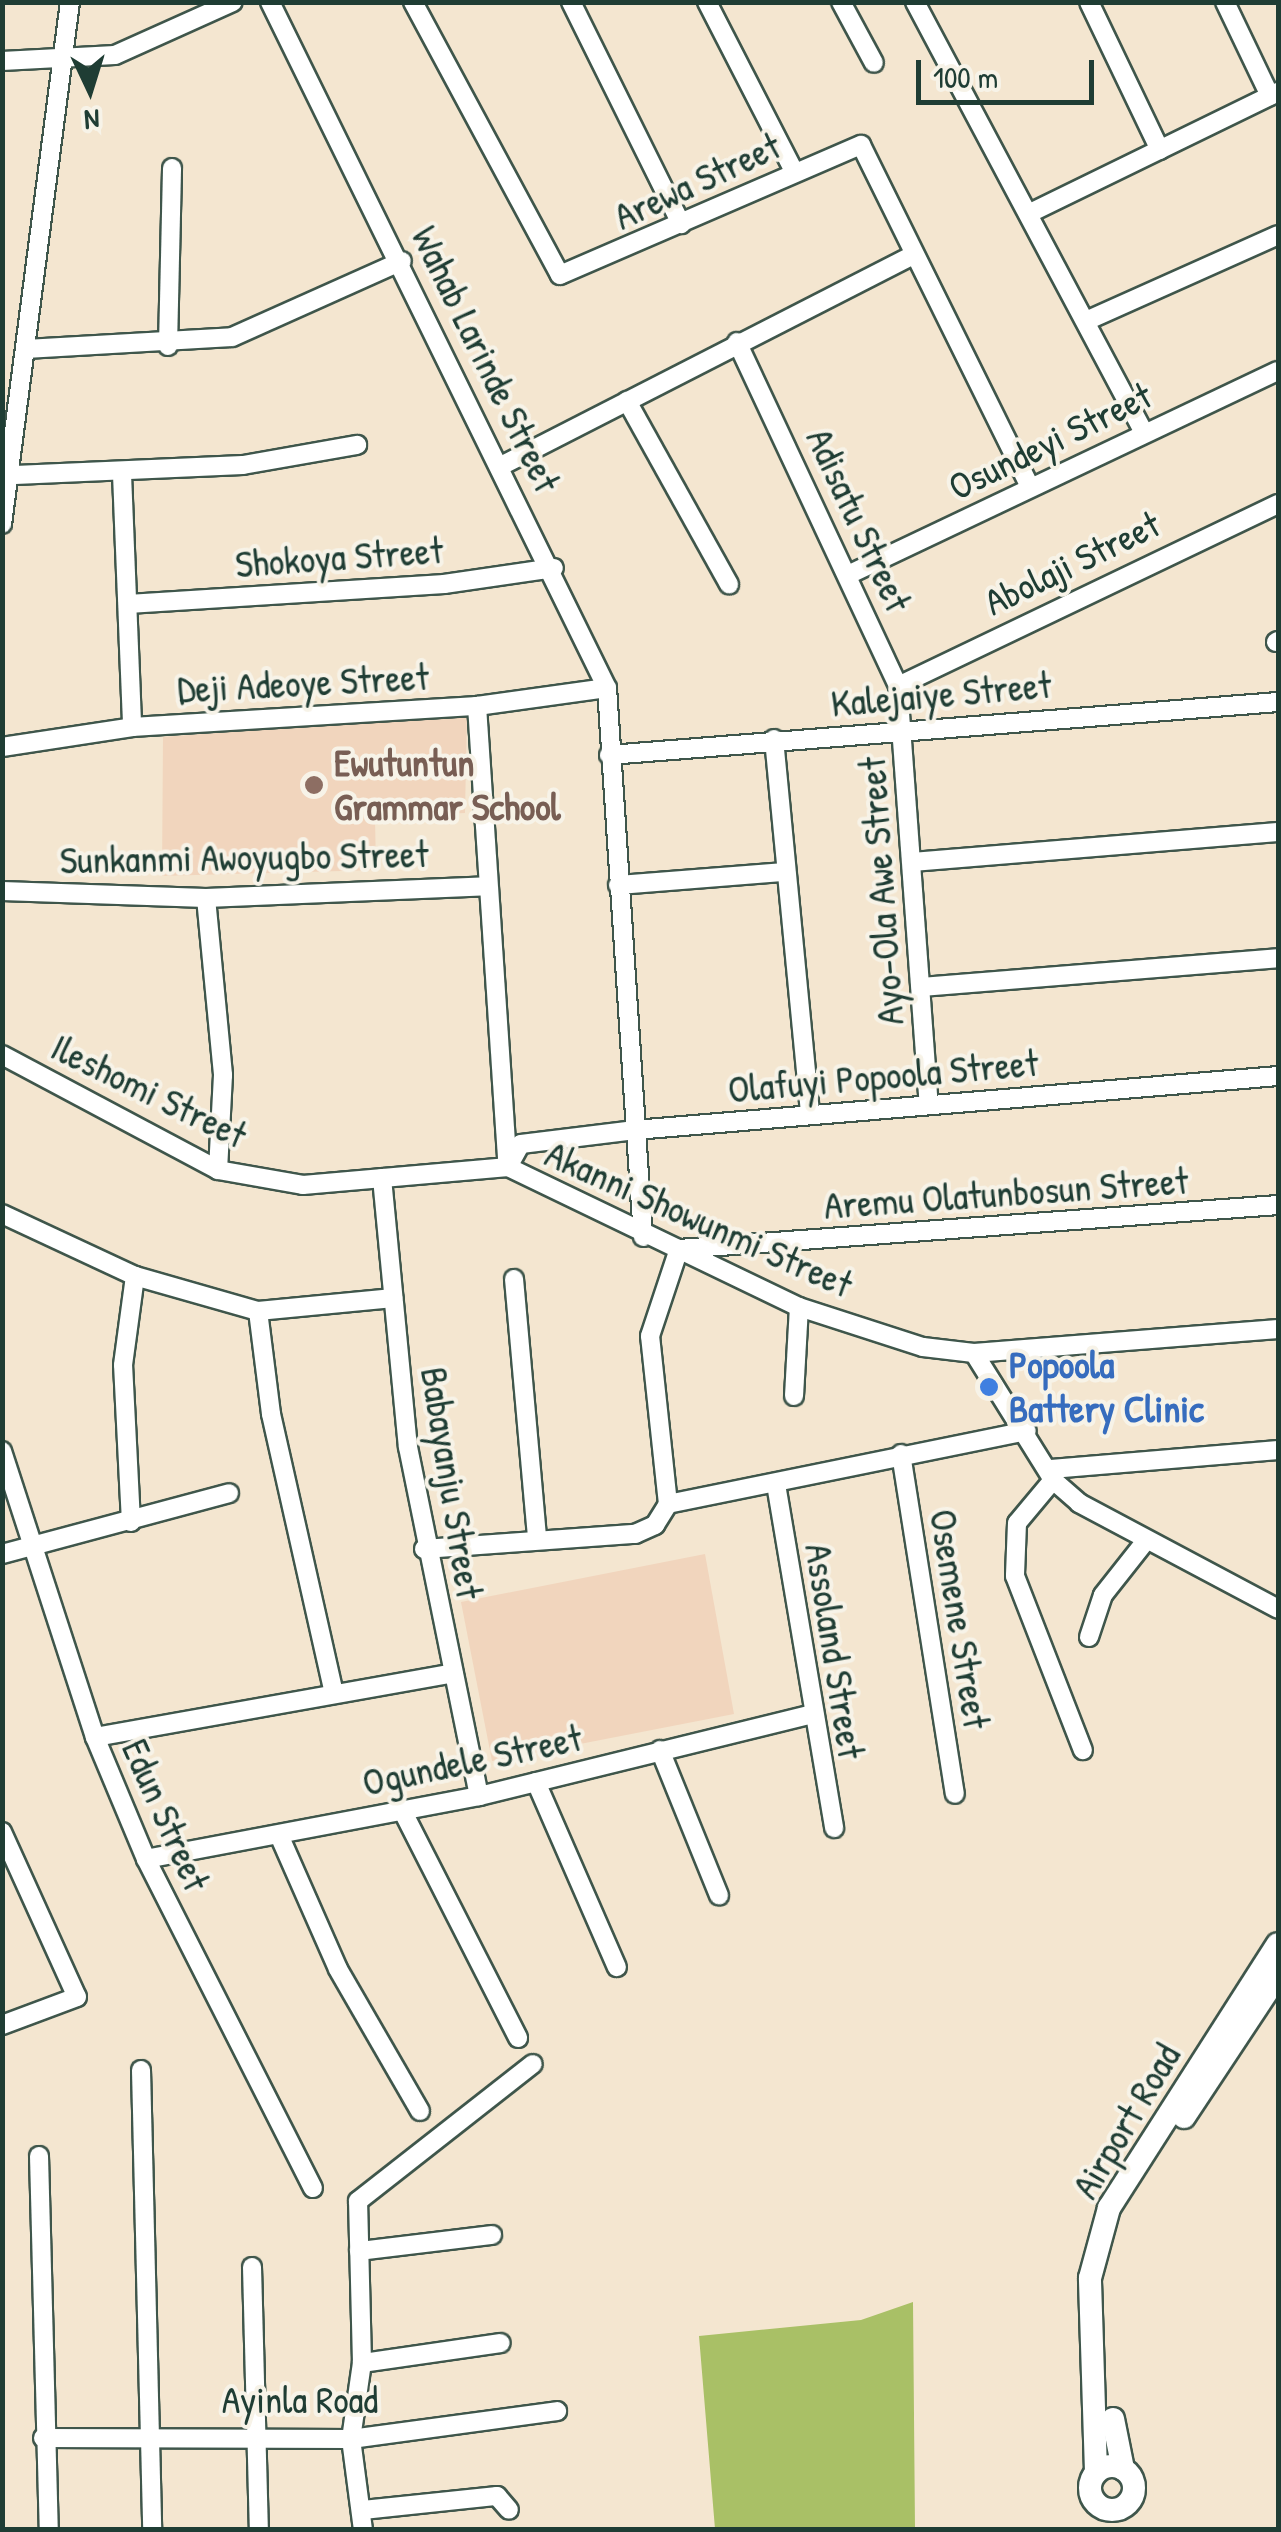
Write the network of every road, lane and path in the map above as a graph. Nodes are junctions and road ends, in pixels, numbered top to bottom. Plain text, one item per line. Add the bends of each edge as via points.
1 (70, 2) edge
2 (233, 2) edge
3 (270, 2) edge
4 (412, 2) edge
5 (572, 2) edge
6 (708, 2) edge
7 (840, 2) edge
8 (916, 2) edge
9 (1089, 2) edge
10 (1225, 2) edge
11 (872, 60) dead end
12 (7, 61) edge
13 (66, 62) junction
14 (1274, 94) edge
15 (1160, 150) junction
16 (172, 168) dead end
17 (794, 171) junction
18 (1032, 212) junction
19 (681, 224) junction
20 (1278, 235) edge
21 (914, 254) junction
22 (402, 261) junction
23 (1086, 321) junction
24 (737, 342) junction
25 (168, 346) junction
26 (26, 349) junction
27 (1278, 370) edge
28 (627, 401) junction
29 (1143, 430) junction
30 (357, 445) dead end
31 (500, 466) junction
32 (15, 474) junction
33 (122, 474) junction
34 (1030, 488) junction
35 (1278, 504) edge
36 (2, 524) edge
37 (554, 568) junction
38 (852, 573) junction
39 (728, 584) dead end
40 (128, 604) junction
41 (898, 686) junction
42 (608, 688) junction
43 (1278, 702) edge
44 (477, 706) junction
45 (132, 726) junction
46 (903, 732) junction
47 (774, 739) junction
48 (2, 747) edge
49 (609, 754) junction
50 (1278, 832) edge
51 (912, 862) junction
52 (785, 872) junction
53 (618, 884) junction
54 (487, 886) junction
55 (2, 891) edge
56 (206, 898) junction
57 (1278, 958) edge
58 (922, 986) junction
59 (2, 1055) edge
60 (1278, 1076) edge
61 (928, 1104) junction
62 (810, 1114) junction
63 (635, 1130) junction
64 (508, 1168) junction
65 (218, 1170) junction
66 (382, 1178) junction
67 (1278, 1205) edge
68 (2, 1214) edge
69 (643, 1238) junction
70 (679, 1250) junction
71 (135, 1276) junction
72 (514, 1279) dead end
73 (393, 1298) junction
74 (799, 1307) junction
75 (258, 1310) junction
76 (1278, 1329) edge
77 (974, 1353) junction
78 (794, 1396) dead end
79 (1028, 1431) junction
80 (1278, 1450) edge
81 (2, 1451) edge
82 (901, 1454) junction
83 (1052, 1474) junction
84 (776, 1484) junction
85 (230, 1493) dead end
86 (668, 1504) junction
87 (131, 1522) junction
88 (537, 1537) junction
89 (30, 1542) junction
90 (1144, 1543) junction
91 (424, 1549) junction
92 (2, 1554) edge
93 (1278, 1610) edge
94 (1089, 1637) dead end
95 (453, 1673) junction
96 (334, 1693) junction
97 (809, 1715) junction
98 (95, 1737) junction
99 (660, 1750) junction
100 (1083, 1750) dead end
101 (536, 1782) junction
102 (954, 1794) dead end
103 (479, 1796) junction
104 (401, 1808) junction
105 (834, 1828) dead end
106 (2, 1832) edge
107 (279, 1834) junction
108 (146, 1858) junction
109 (719, 1895) dead end
110 (1278, 1944) edge
111 (618, 1967) dead end
112 (1278, 1974) edge
113 (2, 2024) edge
114 (518, 2038) dead end
115 (532, 2064) dead end
116 (141, 2070) dead end
117 (420, 2112) dead end
118 (39, 2156) dead end
119 (313, 2188) dead end
120 (492, 2235) dead end
121 (359, 2251) junction
122 (252, 2268) dead end
123 (501, 2343) dead end
124 (362, 2362) junction
125 (557, 2412) dead end
126 (252, 2432) junction
127 (144, 2435) junction
128 (43, 2438) junction
129 (351, 2439) junction
130 (1123, 2469) junction
131 (1093, 2483) junction
132 (1129, 2503) junction
133 (509, 2510) dead end
134 (363, 2520) edge
135 (49, 2530) edge
136 (152, 2530) edge
137 (259, 2530) edge
138 (1100, 2530) edge
139 (1130, 2530) edge

1 - 13 street
2 - 13 street via 115,54
3 - 22 street, Wahab Larinde Street
4 - 19 street, Arewa Street via 560,276
5 - 19 street
6 - 17 street
7 - 11 street
8 - 18 street
9 - 15 street
10 - 14 street
12 - 13 street
13 - 26 street
14 - 15 street
15 - 18 street
16 - 25 street
17 - 19 street, Arewa Street
17 - 21 street, Arewa Street via 861,144
18 - 23 street
20 - 23 street
21 - 24 street
21 - 34 street
22 - 25 street via 232,337
22 - 31 street, Wahab Larinde Street
23 - 29 street
24 - 28 street
24 - 38 street, Adisatu Street
25 - 26 street
26 - 32 street
27 - 29 street, Osundeyi Street
28 - 31 street
28 - 39 street
29 - 34 street, Osundeyi Street
30 - 33 street
31 - 37 street, Wahab Larinde Street
32 - 33 street
32 - 36 street
33 - 40 street
34 - 38 street, Osundeyi Street
35 - 41 street, Abolaji Street
37 - 40 street, Shokoya Street via 444,584
37 - 42 street, Wahab Larinde Street
38 - 41 street, Adisatu Street
40 - 45 street
41 - 46 street, Adisatu Street
42 - 44 street, Deji Adeoye Street
42 - 49 street, Wahab Larinde Street
43 - 46 street, Kalejaiye Street
44 - 45 street, Deji Adeoye Street
44 - 54 street
45 - 48 street, Deji Adeoye Street
46 - 47 street, Kalejaiye Street
46 - 51 street, Ayo-Ola Awe Street
47 - 49 street, Kalejaiye Street
47 - 52 street
49 - 53 street, Wahab Larinde Street
50 - 51 street
51 - 58 street, Ayo-Ola Awe Street
52 - 53 street
52 - 62 street
53 - 63 street, Wahab Larinde Street
54 - 56 street, Sunkanmi Awoyugbo Street
54 - 64 street
55 - 56 street, Sunkanmi Awoyugbo Street
56 - 65 street via 223,1075
57 - 58 street
58 - 61 street, Ayo-Ola Awe Street
59 - 65 street, Ileshomi Street
60 - 61 street, Olafuyi Popoola Street
61 - 62 street, Olafuyi Popoola Street
62 - 63 street, Olafuyi Popoola Street
63 - 64 street, Olafuyi Popoola Street via 521,1144
63 - 69 street, Wahab Larinde Street
64 - 66 street, Ileshomi Street
64 - 69 street, Akanni Showunmi Street
65 - 66 street, Ileshomi Street via 303,1184
66 - 73 street, Babayanju Street
67 - 70 street, Aremu Olatunbosun Street
68 - 71 street
69 - 70 street, Akanni Showunmi Street
70 - 74 street, Akanni Showunmi Street
70 - 86 street via 650,1336
71 - 75 street
71 - 87 street via 123,1365
72 - 88 street
73 - 75 street
73 - 91 street, Babayanju Street
74 - 77 street, Akanni Showunmi Street
74 - 78 street
75 - 96 street via 270,1414
76 - 77 street, Akanni Showunmi Street
77 - 79 street
79 - 82 street
79 - 83 street
80 - 83 street
81 - 89 street, Edun Street
82 - 84 street
82 - 102 street, Osemene Street
83 - 90 street
83 - 100 street via 1017,1523 1015,1576
84 - 86 street
84 - 97 street, Assoland Street
85 - 87 street
86 - 88 street via 656,1525 635,1534
87 - 89 street
88 - 91 street
89 - 92 street
89 - 98 street, Edun Street
90 - 93 street
90 - 94 street via 1104,1595
91 - 95 street, Babayanju Street
95 - 96 street
95 - 103 street, Babayanju Street
96 - 98 street
97 - 99 street, Ogundele Street
97 - 105 street, Assoland Street
98 - 108 street, Edun Street
99 - 101 street, Ogundele Street
99 - 109 street
101 - 103 street, Ogundele Street
101 - 111 street
103 - 104 street, Ogundele Street
104 - 107 street, Ogundele Street
104 - 114 street
106 - 113 street via 77,1997
107 - 108 street, Ogundele Street
107 - 117 street via 338,1969
108 - 119 street, Edun Street
110 - 131 main road, Airport Road via 1108,2208 1090,2278
112 - 130 main road, Airport Road via 1115,2237 1105,2312
115 - 121 street via 358,2201
116 - 127 street
118 - 128 street
120 - 121 street
121 - 124 street
122 - 126 street
123 - 124 street
124 - 129 street
125 - 129 street, Ayinla Road
126 - 127 street, Ayinla Road
126 - 129 street, Ayinla Road
126 - 137 street
127 - 128 street, Ayinla Road
127 - 136 street
128 - 135 street
129 - 134 street
130 - 131 main road
130 - 132 main road, Airport Road via 1134,2488
131 - 132 main road via 1112,2511
131 - 138 main road, Airport Road
132 - 139 main road
133 - 134 street via 497,2496

